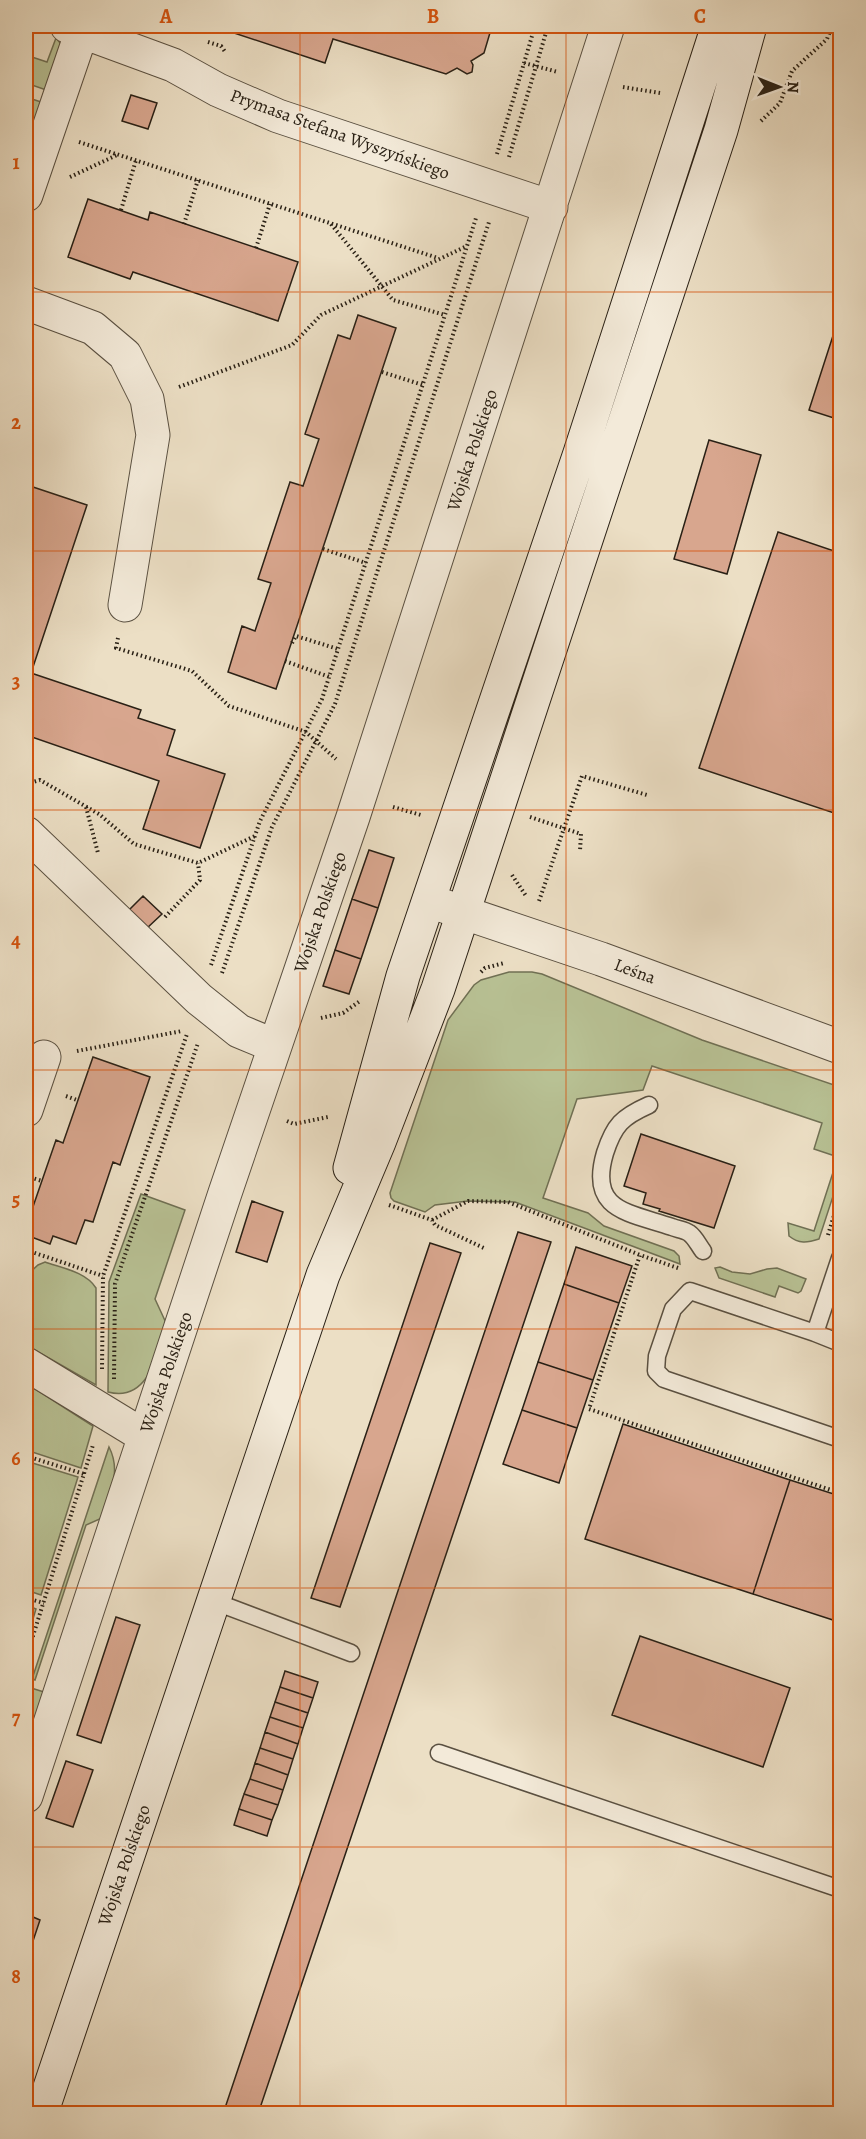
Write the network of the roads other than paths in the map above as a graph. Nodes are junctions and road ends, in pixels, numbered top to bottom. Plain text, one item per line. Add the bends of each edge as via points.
1 (609, 26) edge
2 (718, 26) edge
3 (750, 26) edge
4 (75, 28) edge
5 (26, 195) edge
6 (551, 207) junction
7 (26, 303) edge
8 (125, 605) dead end
9 (26, 833) edge
10 (429, 901) junction
11 (463, 913) junction
12 (275, 1046) junction
13 (840, 1047) edge
14 (44, 1057) road end
15 (649, 1105) dead end
16 (26, 1110) edge
17 (703, 1251) dead end
18 (840, 1258) edge
19 (323, 1275) junction
20 (815, 1334) junction
21 (840, 1342) edge
22 (26, 1364) edge
23 (144, 1436) junction
24 (840, 1439) edge
25 (213, 1601) junction
26 (351, 1653) dead end
27 (439, 1754) dead end
28 (26, 1796) edge
29 (840, 1889) edge
30 (41, 2114) edge

1 - 6 street, Wojska Polskiego
2 - 10 street, Wojska Polskiego
3 - 11 street, Wojska Polskiego via 720,130
4 - 5 street
4 - 6 street, Prymasa Stefana Wyszyńskiego via 173,65 278,116
6 - 12 street, Wojska Polskiego
7 - 8 street via 93,328 125,355 147,399 153,435
9 - 12 street via 205,1003 239,1031
10 - 11 street, Leśna
10 - 19 street, Wojska Polskiego via 403,976
11 - 13 street, Leśna
11 - 19 street, Wojska Polskiego via 379,1142
12 - 23 street, Wojska Polskiego
14 - 16 street
15 - 17 lane via 615,1126 600,1171 600,1185 617,1208 690,1233
18 - 20 lane
19 - 25 street, Wojska Polskiego
20 - 21 lane
20 - 24 lane via 690,1291 673,1309 657,1356 657,1371 664,1379
22 - 23 street
23 - 28 street, Wojska Polskiego
25 - 26 lane
25 - 30 street, Wojska Polskiego
27 - 29 lane

